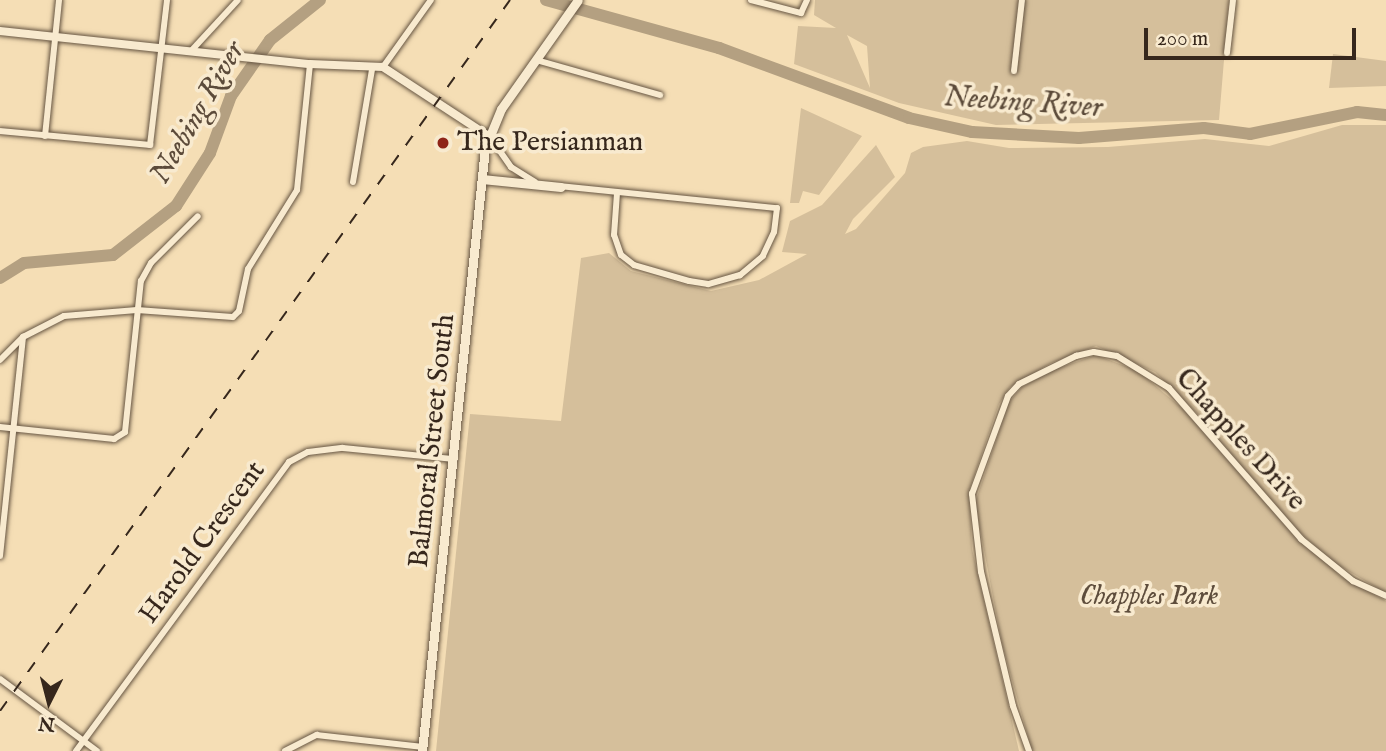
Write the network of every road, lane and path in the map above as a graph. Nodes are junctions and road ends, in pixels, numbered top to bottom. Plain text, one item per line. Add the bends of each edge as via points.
1 (59, 0) edge
2 (167, 0) edge
3 (238, 0) edge
4 (431, 0) edge
5 (578, 0) edge
6 (751, 0) edge
7 (807, 0) edge
8 (1023, 0) edge
9 (1233, 0) edge
10 (0, 32) edge
11 (55, 37) junction
12 (162, 48) junction
13 (191, 51) junction
14 (1227, 53) dead end
15 (536, 60) junction
16 (310, 64) junction
17 (383, 67) junction
18 (372, 70) junction
19 (1014, 71) dead end
20 (660, 95) dead end
21 (0, 131) edge
22 (45, 136) junction
23 (490, 137) junction
24 (482, 179) junction
25 (353, 182) dead end
26 (561, 187) junction
27 (617, 192) junction
28 (198, 216) dead end
29 (137, 310) junction
30 (23, 337) junction
31 (0, 360) edge
32 (0, 427) edge
33 (13, 428) junction
34 (454, 460) junction
35 (0, 556) edge
36 (1386, 596) edge
37 (0, 679) edge
38 (84, 741) junction
39 (422, 749) edge
40 (76, 751) edge
41 (97, 751) edge
42 (285, 751) edge
43 (1029, 751) edge

1 - 11 street
2 - 12 street
3 - 13 street
4 - 17 street
5 - 15 main road, Balmoral Street South
6 - 7 street via 801,13
8 - 19 street
9 - 14 street
10 - 11 street
11 - 12 street
11 - 22 street
12 - 13 street
12 - 22 street via 150,145
13 - 16 street
15 - 20 street
15 - 23 main road, Balmoral Street South via 501,109
16 - 18 street
16 - 29 street via 297,190 248,269 239,311 233,317
17 - 18 street
17 - 23 street
18 - 25 street
21 - 22 street
23 - 24 main road, Balmoral Street South
23 - 26 street via 511,167 533,181
24 - 26 main road
24 - 34 main road, Balmoral Street South
26 - 27 street
27 - 27 street via 614,235 621,255 634,265 689,281 708,284 740,275 762,256 774,232 777,208
28 - 29 street via 144,274
29 - 30 street via 64,316
29 - 33 street via 125,432 114,439
30 - 31 street
30 - 33 street
32 - 33 street
33 - 35 street
34 - 38 street, Harold Crescent via 343,447 307,452 289,463
34 - 39 main road, Balmoral Street South
36 - 43 street, Chapples Drive via 1353,581 1301,539 1169,387 1117,356 1076,355 1019,384 1009,396 972,494 981,572 1013,706
37 - 38 street
38 - 40 street, Harold Crescent
38 - 41 street
39 - 42 street via 317,735

